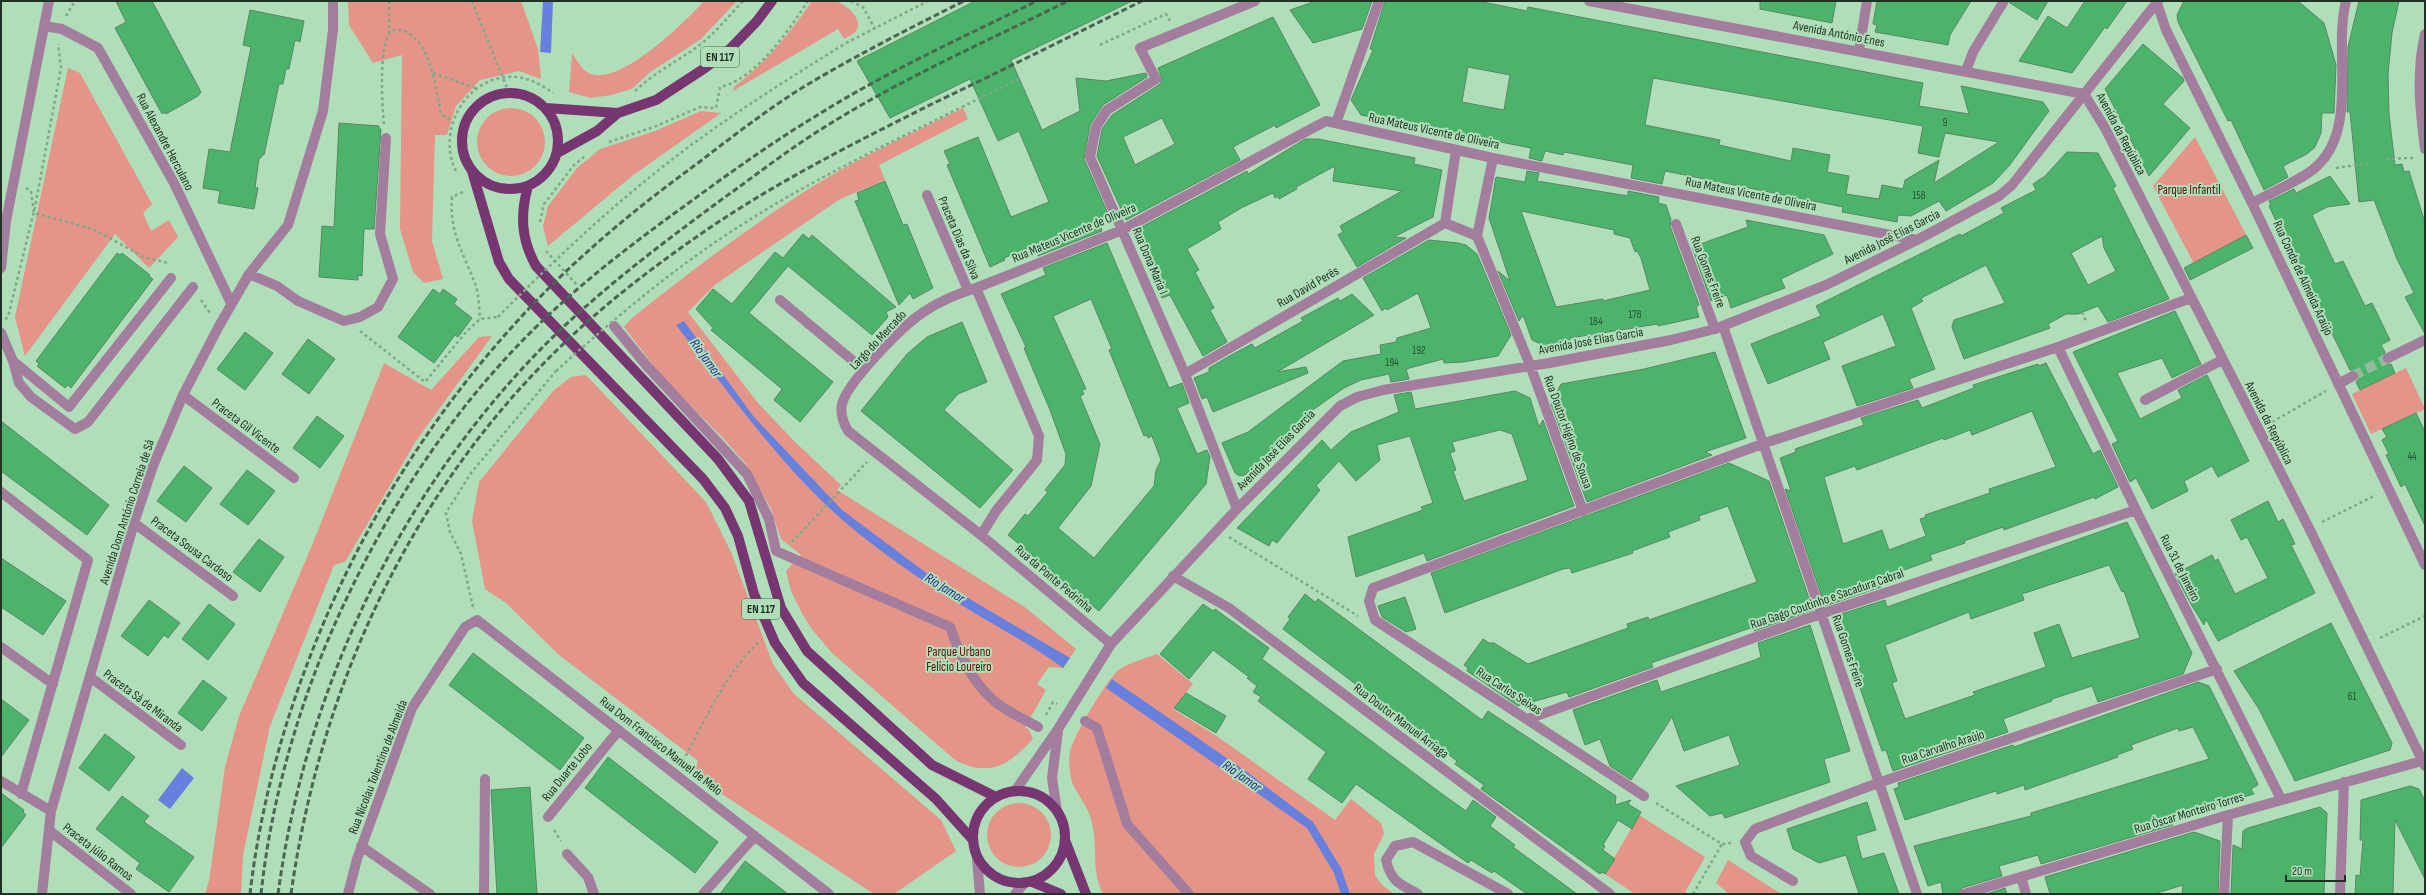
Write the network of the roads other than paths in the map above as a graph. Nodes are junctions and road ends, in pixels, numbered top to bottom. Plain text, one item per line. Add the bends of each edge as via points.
1 (49, 1) edge
2 (333, 1) edge
3 (772, 1) edge
4 (1255, 1) edge
5 (1379, 1) edge
6 (1589, 1) edge
7 (1867, 1) edge
8 (2004, 1) edge
9 (2346, 1) edge
10 (2157, 2) edge
11 (44, 26) junction
12 (2425, 34) edge
13 (1860, 51) junction
14 (1966, 71) junction
15 (2084, 94) junction
16 (546, 108) junction
17 (618, 113) junction
18 (1336, 123) junction
19 (386, 138) road end
20 (2425, 149) edge
21 (1456, 150) junction
22 (557, 153) junction
23 (1493, 158) junction
24 (472, 171) junction
25 (528, 186) junction
26 (927, 195) dead end
27 (2252, 203) junction
28 (6, 221) junction
29 (1445, 224) junction
30 (1676, 224) dead end
31 (1, 230) edge
32 (1122, 230) junction
33 (1477, 236) junction
34 (1917, 240) junction
35 (1, 268) edge
36 (249, 274) junction
37 (171, 278) dead end
38 (193, 287) road end
39 (972, 289) junction
40 (2191, 298) junction
41 (780, 300) dead end
42 (231, 303) junction
43 (614, 326) dead end
44 (1719, 328) junction
45 (1, 332) edge
46 (2425, 340) edge
47 (2058, 346) junction
48 (2388, 358) tunnel mouth
49 (2222, 360) junction
50 (13, 361) junction
51 (1530, 365) junction
52 (864, 370) junction
53 (1185, 374) junction
54 (2353, 376) tunnel mouth
55 (2338, 384) junction
56 (183, 395) junction
57 (2145, 400) dead end
58 (1762, 444) junction
59 (294, 478) dead end
60 (1, 492) edge
61 (1236, 509) junction
62 (2136, 510) junction
63 (1583, 511) junction
64 (134, 523) junction
65 (981, 535) junction
66 (2425, 565) edge
67 (1173, 576) junction
68 (234, 596) dead end
69 (1821, 614) junction
70 (477, 620) joint
71 (1111, 644) junction
72 (1, 647) edge
73 (2217, 669) junction
74 (90, 676) junction
75 (53, 684) junction
76 (1528, 719) junction
77 (1085, 721) dead end
78 (1038, 728) dead end
79 (619, 730) junction
80 (1058, 730) junction
81 (181, 745) dead end
82 (2424, 763) edge
83 (485, 779) dead end
84 (1, 781) edge
85 (2344, 782) junction
86 (1878, 783) junction
87 (1015, 791) junction
88 (22, 794) junction
89 (1644, 796) road end
90 (996, 797) junction
91 (2281, 800) junction
92 (51, 811) junction
93 (1057, 811) junction
94 (2228, 815) junction
95 (548, 817) road end
96 (50, 831) junction
97 (754, 836) junction
98 (972, 840) junction
99 (1065, 840) junction
100 (361, 846) junction
101 (567, 854) road end
102 (977, 859) junction
103 (2021, 877) junction
104 (1793, 881) dead end
105 (1028, 883) junction
106 (42, 894) edge
107 (131, 894) edge
108 (348, 894) edge
109 (430, 894) edge
110 (484, 894) edge
111 (594, 894) edge
112 (703, 894) edge
113 (829, 894) edge
114 (980, 894) edge
115 (1015, 894) edge
116 (1060, 894) edge
117 (1086, 894) edge
118 (1189, 894) edge
119 (1418, 894) edge
120 (1508, 894) edge
121 (1610, 894) edge
122 (1917, 894) edge
123 (1964, 894) edge
124 (2026, 894) edge
125 (2224, 894) edge
126 (2340, 894) edge

1 - 11 street
2 - 36 street, Avenida Dom António Correia de Sá via 333,30 321,119 288,225
3 - 17 main road, EN 117 via 730,49 705,68 656,100
4 - 32 street, Rua Dona Maria I via 1140,48 1156,79 1107,110 1096,126 1090,157
5 - 18 street
6 - 13 street, Avenida António Enes
7 - 13 street
8 - 14 street via 1973,52
9 - 27 street via 2338,129 2329,154 2315,169
10 - 15 street, Avenida José Elias Garcia
10 - 27 street, Rua Conde de Almeida Araújo via 2166,30
11 - 28 street
11 - 42 street, Rua Alexandre Herculano via 62,29 98,48 174,183
12 - 20 street via 2421,50 2419,104
13 - 14 street, Avenida António Enes
14 - 15 street, Avenida António Enes
15 - 34 street, Avenida José Elias Garcia via 2028,166 1999,196
15 - 40 street, Avenida da República
16 - 17 main road, EN 117
16 - 22 main road, EN 117 via 554,122 558,137
16 - 24 main road, EN 117 via 529,96 509,92 492,96 475,108 464,126 462,150
17 - 22 main road, EN 117 via 597,131
18 - 21 street, Rua Mateus Vicente de Oliveira
18 - 32 street, Rua Mateus Vicente de Oliveira via 1326,121
19 - 36 street via 380,234 393,279 378,307 360,317 344,321 298,301 277,286
21 - 23 street, Rua Mateus Vicente de Oliveira
21 - 29 street
22 - 25 main road, EN 117 via 551,167 541,178
23 - 33 street
23 - 34 street, Rua Mateus Vicente de Oliveira
24 - 25 main road, EN 117 via 484,182 498,188
24 - 98 main road, EN 117 via 499,262 509,279 703,479 725,508 738,536 754,594 770,632 803,683 936,799
25 - 90 main road, EN 117 via 524,202 523,230 536,266 718,459 749,501 781,608 807,651 932,765
26 - 39 street, Praceta Dias da Silva
27 - 55 street, Rua Conde de Almeida Araújo
28 - 31 street
28 - 35 street
29 - 33 street
29 - 53 street, Rua David Perês
30 - 44 street, Rua Gomes Freire
32 - 39 street, Rua Mateus Vicente de Oliveira
32 - 53 street, Rua Dona Maria I
33 - 51 street, Rua Doutor Higino de Sousa
34 - 44 street, Avenida José Elias Garcia via 1826,285
36 - 42 street, Avenida Dom António Correia de Sá
37 - 50 street via 69,407
38 - 50 street via 88,422 75,429 31,397 19,383
39 - 52 street, Largo do Mercado via 919,315 905,326
39 - 65 street via 1039,436 1037,460 996,511
40 - 47 street
40 - 49 street, Avenida da República
41 - 52 street
42 - 56 street, Avenida Dom António Correia de Sá
43 - 78 street via 646,365 747,474 769,519 776,551 950,627 963,662 977,683 994,701
44 - 51 street, Avenida José Elias Garcia via 1671,340
44 - 58 street, Rua Gomes Freire
45 - 50 street
46 - 48 street
47 - 58 street
47 - 62 street, Rua 31 de Janeiro
49 - 57 street
49 - 82 street, Avenida da República
51 - 61 street, Avenida José Elias Garcia via 1419,383 1357,397 1327,417
51 - 63 street, Rua Doutor Higino de Sousa
52 - 65 street, Largo do Mercado via 842,404 843,423 848,431
53 - 61 street, Rua Dona Maria I
54 - 55 street
55 - 66 street, Rua Conde de Almeida Araújo
56 - 59 street, Praceta Gil Vicente
56 - 64 street, Avenida Dom António Correia de Sá via 153,466
58 - 63 street
58 - 69 street, Rua Gomes Freire
60 - 75 street via 88,560
61 - 67 street, Avenida José Elias Garcia
62 - 69 street, Rua Gago Coutinho e Sacadura Cabral
62 - 73 street, Rua 31 de Janeiro
63 - 76 street, Rua Carlos Seixas via 1373,588 1369,601 1375,620
64 - 68 street, Praceta Sousa Cardoso
64 - 74 street, Avenida Dom António Correia de Sá
65 - 71 street, Rua da Ponte Pedrinha
67 - 71 street, Avenida José Elias Garcia
67 - 121 street, Rua Doutor Manuel Arriaga via 1228,608
69 - 76 street, Rua Gago Coutinho e Sacadura Cabral
69 - 86 street, Rua Gomes Freire
70 - 79 street, Rua Dom Francisco Manuel de Melo
70 - 100 street, Rua Nicolau Tolentino de Almeida via 465,627 412,708
71 - 80 street, Avenida José Elias Garcia
72 - 75 street
73 - 86 street, Rua Carvalho Araújo
73 - 91 street, Rua 31 de Janeiro
74 - 81 street, Praceta Sá de Miranda
74 - 92 street, Avenida Dom António Correia de Sá
75 - 88 street
76 - 89 street, Rua Carlos Seixas
77 - 118 street via 1097,728 1127,824
79 - 95 street, Rua Duarte Lobo
79 - 97 street, Rua Dom Francisco Manuel de Melo
80 - 87 street, Avenida José Elias Garcia
80 - 93 street, Avenida José Elias Garcia via 1052,778
82 - 85 street, Rua Óscar Monteiro Torres
83 - 110 street
84 - 88 street
85 - 91 street, Rua Óscar Monteiro Torres
85 - 126 street
86 - 104 street, Rua Carvalho Araújo via 1755,828 1745,842 1751,856
86 - 122 street, Rua Gomes Freire
87 - 90 main road, EN 117
87 - 93 main road, EN 117 via 1031,792
88 - 92 street
90 - 98 main road, EN 117 via 978,815 973,827
91 - 94 street, Rua Óscar Monteiro Torres
92 - 96 street, Avenida Dom António Correia de Sá
93 - 99 main road, EN 117 via 1064,825
94 - 103 street, Rua Óscar Monteiro Torres
94 - 125 street
96 - 106 street, Avenida Dom António Correia de Sá
96 - 107 street, Praceta Júlio Ramos
97 - 112 street
97 - 113 street, Rua Dom Francisco Manuel de Melo
98 - 102 main road, EN 117
99 - 105 main road, EN 117 via 1062,854 1055,866 1045,876
99 - 117 main road, EN 117
100 - 108 street, Rua Nicolau Tolentino de Almeida
100 - 109 street
101 - 111 street via 588,877
102 - 105 main road, EN 117 via 997,879 1010,883
102 - 114 street
103 - 123 street, Rua Óscar Monteiro Torres
103 - 124 street
105 - 115 street
105 - 116 main road, EN 117
119 - 120 street via 1396,882 1389,874 1386,860 1395,846 1413,842

